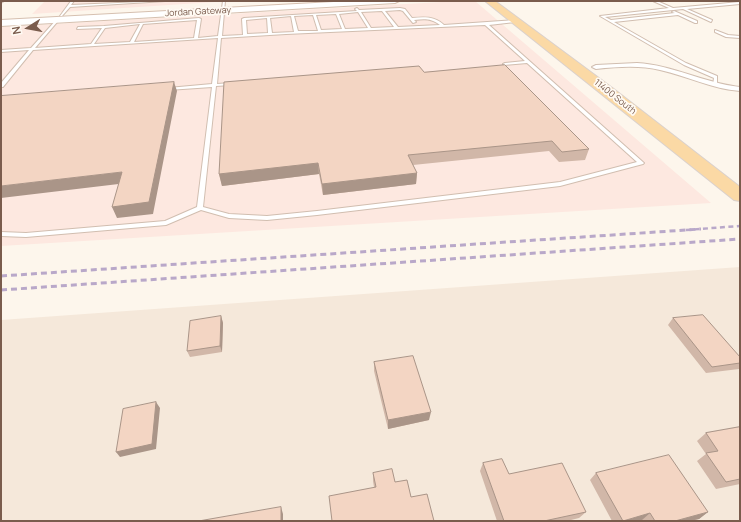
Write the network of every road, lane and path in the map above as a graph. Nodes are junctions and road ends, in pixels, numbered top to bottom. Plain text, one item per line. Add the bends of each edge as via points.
1 (73, 1) edge
2 (156, 1) edge
3 (164, 1) edge
4 (312, 1) edge
5 (395, 1) edge
6 (489, 1) edge
7 (654, 1) edge
8 (354, 3) junction
9 (740, 3) edge
10 (69, 6) junction
11 (223, 6) edge
12 (682, 8) junction
13 (671, 9) junction
14 (678, 9) junction
15 (383, 10) junction
16 (358, 11) junction
17 (337, 13) junction
18 (314, 14) junction
19 (679, 14) junction
20 (292, 15) junction
21 (268, 17) junction
22 (1, 18) edge
23 (59, 18) junction
24 (411, 19) junction
25 (516, 21) junction
26 (610, 21) junction
27 (711, 21) dead end
28 (696, 22) dead end
29 (701, 22) dead end
30 (706, 22) dead end
31 (142, 23) junction
32 (1, 24) edge
33 (486, 24) junction
34 (104, 26) junction
35 (418, 26) junction
36 (442, 26) junction
37 (396, 27) junction
38 (78, 28) dead end
39 (369, 28) junction
40 (344, 30) junction
41 (726, 30) dead end
42 (320, 31) junction
43 (718, 31) dead end
44 (296, 32) junction
45 (735, 32) dead end
46 (270, 34) junction
47 (244, 35) junction
48 (740, 36) edge
49 (218, 37) junction
50 (196, 38) junction
51 (132, 42) junction
52 (92, 45) junction
53 (34, 49) junction
54 (1, 51) edge
55 (528, 62) junction
56 (505, 64) edge
57 (593, 64) joint
58 (238, 84) edge
59 (215, 85) junction
60 (715, 85) junction
61 (1, 86) edge
62 (164, 89) edge
63 (740, 89) edge
64 (722, 164) dead end
65 (736, 193) edge
66 (200, 208) junction
67 (1, 234) edge

1 - 10 lane
2 - 3 lane
2 - 10 lane
4 - 11 main road, Jordan Gateway
5 - 8 main road, Jordan Gateway
6 - 25 main road, 11400 South
7 - 13 lane
8 - 11 main road, Jordan Gateway
8 - 16 lane
9 - 12 lane
10 - 23 lane
11 - 23 main road, Jordan Gateway
11 - 49 lane
12 - 14 lane
12 - 27 lane
13 - 14 lane
13 - 19 lane
13 - 26 lane via 602,16
13 - 29 lane
14 - 30 lane
15 - 16 lane
15 - 24 lane via 403,9
15 - 37 lane
16 - 17 lane
16 - 39 lane
17 - 18 lane
17 - 40 lane
18 - 20 lane
18 - 42 lane
19 - 26 lane
19 - 28 lane
20 - 21 lane
20 - 44 lane
21 - 46 lane
21 - 47 lane via 244,19
22 - 23 main road, Jordan Gateway
23 - 32 main road, Jordan Gateway
23 - 53 lane
24 - 35 lane
24 - 36 lane via 435,18
25 - 33 lane
25 - 65 main road, 11400 South
26 - 60 lane via 685,64 716,77
31 - 34 lane
31 - 50 lane via 199,19
31 - 51 lane
33 - 36 lane
33 - 55 lane
34 - 38 lane
34 - 52 lane
35 - 36 lane
35 - 37 lane
37 - 39 lane
39 - 40 lane
40 - 42 lane
41 - 48 lane
42 - 44 lane
43 - 48 lane via 727,36
44 - 46 lane
45 - 48 lane
46 - 47 lane
47 - 49 lane
49 - 50 lane
49 - 59 lane
50 - 51 lane
51 - 52 lane
52 - 53 lane
53 - 54 lane
53 - 61 lane
55 - 56 lane
55 - 66 lane via 641,163 560,184 317,213 266,218 229,216
57 - 60 street via 648,66 673,71
57 - 64 main road, 11400 South
58 - 59 lane
59 - 62 lane
59 - 66 lane
60 - 63 street
66 - 67 lane via 166,222 26,235

